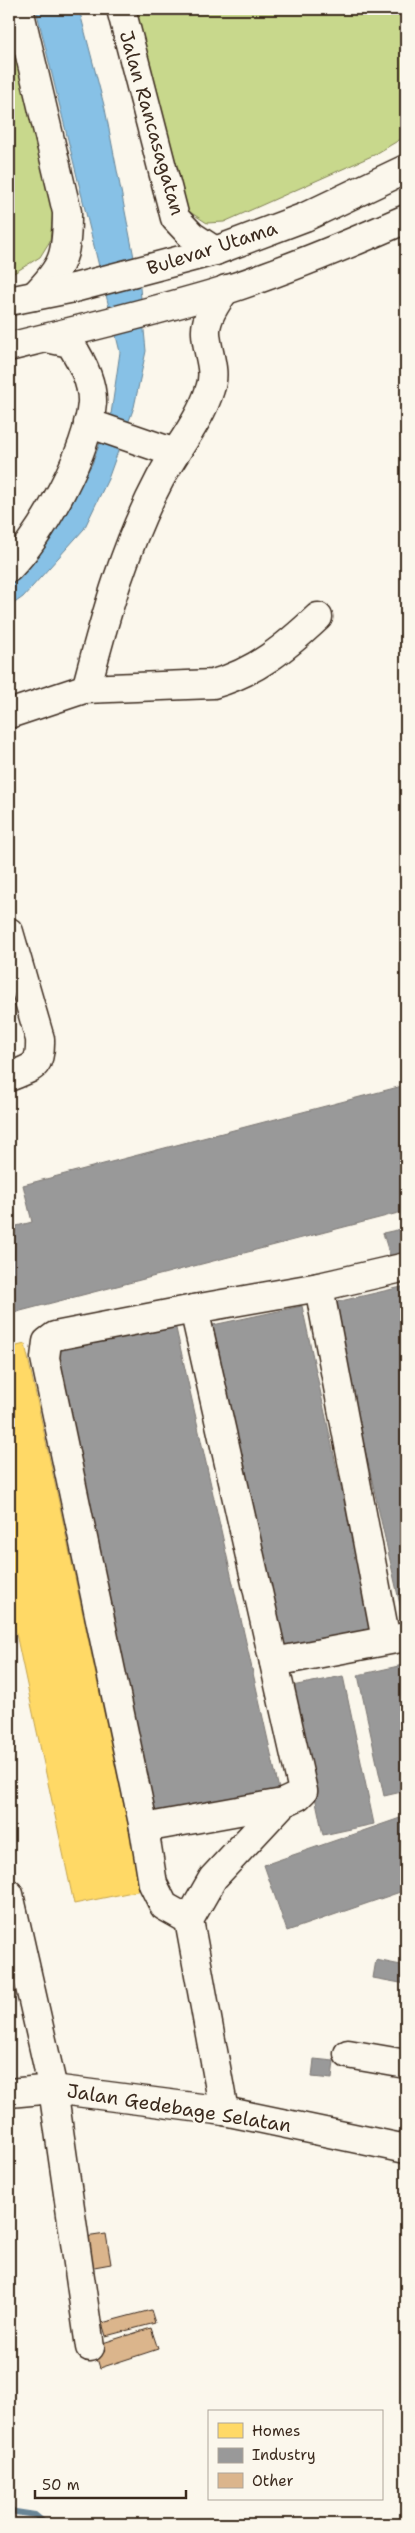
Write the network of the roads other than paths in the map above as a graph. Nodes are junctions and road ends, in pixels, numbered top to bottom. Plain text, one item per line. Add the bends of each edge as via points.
1 (19, 9) edge
2 (120, 9) edge
3 (406, 169) edge
4 (406, 219) edge
5 (215, 251) junction
6 (226, 290) junction
7 (21, 298) edge
8 (47, 338) junction
9 (9, 347) edge
10 (95, 425) junction
11 (175, 453) junction
12 (9, 568) edge
13 (318, 617) dead end
14 (89, 678) junction
15 (9, 714) edge
16 (9, 932) edge
17 (9, 1077) edge
18 (406, 1267) edge
19 (319, 1287) junction
20 (194, 1309) junction
21 (396, 1638) edge
22 (274, 1662) junction
23 (283, 1803) junction
24 (144, 1828) junction
25 (9, 1894) edge
26 (189, 1920) junction
27 (348, 2054) dead end
28 (406, 2064) edge
29 (53, 2089) junction
30 (9, 2093) edge
31 (224, 2111) junction
32 (406, 2149) edge
33 (90, 2347) dead end

1 - 7 street via 67,212 67,245 54,276
2 - 5 street, Jalan Rancasagatan via 175,218 192,236
3 - 5 street, Bulevar Utama via 305,216
4 - 6 street
5 - 7 street, Bulevar Utama via 74,288
6 - 8 street
6 - 11 street via 215,305 206,332 214,375 210,390
8 - 9 street
8 - 10 street via 70,343 83,363
10 - 11 street
10 - 12 street via 46,518 24,552
11 - 14 street via 160,479 118,576
13 - 14 street via 281,651 213,684
14 - 15 street
16 - 17 street via 40,1039 39,1062
18 - 19 street
19 - 20 street
19 - 21 street
20 - 22 street
20 - 24 street via 55,1336 47,1342 44,1358
21 - 22 street
22 - 23 street via 303,1791
23 - 24 street
23 - 26 street via 213,1878
24 - 26 street via 153,1884 164,1906
25 - 29 street
26 - 31 street
27 - 28 street
29 - 30 street, Jalan Gedebage Selatan
29 - 31 street, Jalan Gedebage Selatan
29 - 33 street
31 - 32 street, Jalan Gedebage Selatan

